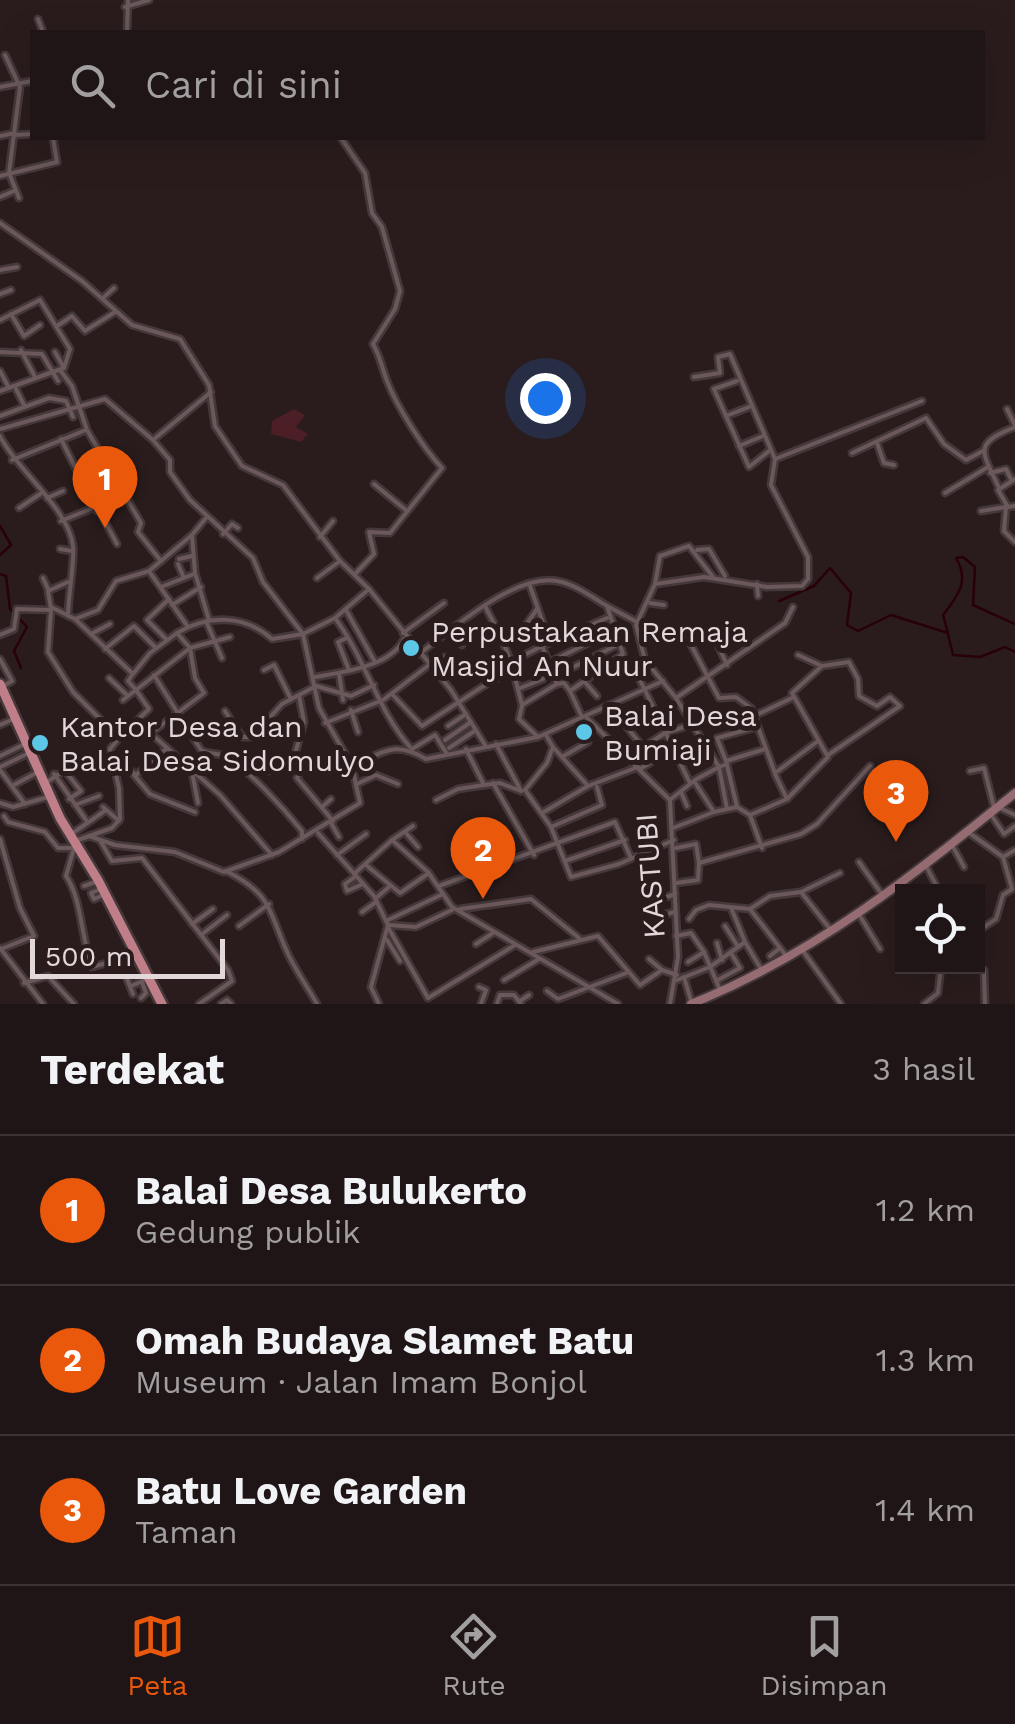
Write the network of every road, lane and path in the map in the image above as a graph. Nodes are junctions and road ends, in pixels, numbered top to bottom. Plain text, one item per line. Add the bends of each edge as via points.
1 (128, 0) edge
2 (149, 0) edge
3 (125, 7) junction
4 (38, 18) dead end
5 (42, 30) edge
6 (127, 30) edge
7 (5, 55) dead end
8 (30, 81) edge
9 (0, 87) edge
10 (20, 87) junction
11 (15, 134) junction
12 (30, 134) edge
13 (0, 136) edge
14 (53, 140) edge
15 (342, 140) edge
16 (9, 173) junction
17 (0, 176) edge
18 (16, 191) junction
19 (0, 197) edge
20 (19, 198) dead end
21 (0, 223) edge
22 (18, 267) dead end
23 (0, 270) edge
24 (114, 288) dead end
25 (12, 290) dead end
26 (0, 294) edge
27 (102, 298) junction
28 (115, 312) junction
29 (11, 314) junction
30 (0, 320) edge
31 (40, 325) dead end
32 (57, 326) junction
33 (21, 350) junction
34 (0, 352) edge
35 (55, 352) dead end
36 (59, 369) junction
37 (0, 373) edge
38 (716, 375) junction
39 (35, 377) junction
40 (694, 377) dead end
41 (738, 380) junction
42 (58, 381) dead end
43 (719, 386) junction
44 (12, 387) junction
45 (0, 391) edge
46 (211, 392) junction
47 (922, 400) dead end
48 (25, 407) junction
49 (749, 407) junction
50 (80, 409) junction
51 (70, 411) junction
52 (1011, 412) edge
53 (0, 416) edge
54 (726, 416) junction
55 (72, 417) dead end
56 (1015, 426) edge
57 (0, 429) edge
58 (86, 430) junction
59 (0, 436) edge
60 (763, 436) junction
61 (60, 439) junction
62 (153, 440) junction
63 (877, 443) junction
64 (738, 446) junction
65 (983, 450) junction
66 (769, 451) junction
67 (852, 453) dead end
68 (774, 458) junction
69 (12, 460) junction
70 (894, 465) dead end
71 (989, 470) junction
72 (1014, 480) edge
73 (374, 484) dead end
74 (999, 488) junction
75 (63, 491) dead end
76 (44, 492) junction
77 (945, 493) dead end
78 (47, 498) junction
79 (124, 498) junction
80 (1012, 506) edge
81 (20, 508) dead end
82 (97, 510) junction
83 (406, 510) junction
84 (981, 511) dead end
85 (206, 518) junction
86 (60, 521) junction
87 (332, 522) dead end
88 (238, 528) dead end
89 (224, 534) junction
90 (192, 535) junction
91 (320, 537) junction
92 (1015, 542) edge
93 (116, 544) dead end
94 (60, 550) dead end
95 (696, 550) junction
96 (72, 551) junction
97 (192, 556) junction
98 (340, 561) junction
99 (161, 562) junction
100 (149, 571) junction
101 (195, 573) junction
102 (354, 574) junction
103 (713, 577) junction
104 (726, 577) junction
105 (43, 578) dead end
106 (184, 578) junction
107 (317, 578) dead end
108 (68, 582) junction
109 (656, 584) junction
110 (757, 584) junction
111 (529, 585) junction
112 (201, 587) junction
113 (369, 589) junction
114 (163, 590) junction
115 (49, 591) junction
116 (758, 596) dead end
117 (154, 597) dead end
118 (171, 602) junction
119 (444, 603) dead end
120 (650, 603) junction
121 (664, 605) dead end
122 (485, 606) junction
123 (607, 606) junction
124 (793, 607) dead end
125 (51, 609) junction
126 (346, 610) junction
127 (537, 610) junction
128 (68, 616) junction
129 (335, 618) junction
130 (608, 618) junction
131 (76, 619) junction
132 (147, 620) junction
133 (207, 621) junction
134 (637, 622) junction
135 (110, 624) dead end
136 (172, 626) dead end
137 (135, 627) junction
138 (188, 627) junction
139 (450, 631) junction
140 (612, 631) junction
141 (178, 633) junction
142 (91, 634) junction
143 (303, 634) junction
144 (0, 635) edge
145 (404, 635) junction
146 (230, 637) dead end
147 (213, 638) junction
148 (348, 638) junction
149 (501, 638) junction
150 (167, 640) junction
151 (550, 643) junction
152 (618, 644) junction
153 (462, 645) dead end
154 (542, 646) junction
155 (156, 648) junction
156 (190, 648) junction
157 (105, 649) junction
158 (418, 654) junction
159 (798, 655) dead end
160 (222, 658) dead end
161 (444, 658) dead end
162 (0, 659) edge
163 (644, 660) junction
164 (375, 662) junction
165 (511, 662) junction
166 (548, 663) junction
167 (430, 665) junction
168 (726, 665) junction
169 (363, 666) junction
170 (455, 666) dead end
171 (491, 666) dead end
172 (822, 666) junction
173 (628, 669) dead end
174 (264, 670) dead end
175 (350, 670) junction
176 (434, 670) junction
177 (339, 673) junction
178 (132, 674) junction
179 (154, 674) junction
180 (315, 677) junction
181 (440, 677) junction
182 (554, 677) junction
183 (109, 678) dead end
184 (707, 678) junction
185 (496, 679) junction
186 (543, 679) dead end
187 (640, 680) dead end
188 (584, 681) junction
189 (663, 681) junction
190 (557, 684) junction
191 (1, 685) edge
192 (374, 685) junction
193 (316, 686) junction
194 (518, 689) junction
195 (136, 690) junction
196 (570, 690) junction
197 (645, 690) junction
198 (342, 693) junction
199 (392, 694) junction
200 (299, 695) junction
201 (597, 696) dead end
202 (794, 697) junction
203 (291, 698) junction
204 (676, 698) junction
205 (4, 700) edge
206 (343, 700) dead end
207 (383, 700) junction
208 (458, 702) junction
209 (651, 704) junction
210 (609, 705) junction
211 (522, 706) junction
212 (351, 710) junction
213 (225, 711) dead end
214 (178, 713) junction
215 (466, 714) junction
216 (754, 716) junction
217 (584, 717) junction
218 (16, 718) junction
219 (138, 722) junction
220 (471, 722) junction
221 (620, 722) junction
222 (325, 723) junction
223 (693, 724) junction
224 (0, 726) edge
225 (392, 726) junction
226 (422, 726) junction
227 (448, 726) dead end
228 (382, 727) dead end
229 (757, 727) junction
230 (476, 730) junction
231 (358, 732) dead end
232 (665, 733) junction
233 (151, 734) junction
234 (545, 734) junction
235 (430, 737) junction
236 (538, 737) junction
237 (119, 738) junction
238 (444, 740) dead end
239 (818, 741) junction
240 (588, 742) dead end
241 (704, 742) junction
242 (496, 744) junction
243 (485, 745) junction
244 (553, 746) junction
245 (29, 747) junction
246 (643, 747) junction
247 (411, 748) junction
248 (466, 748) junction
249 (166, 749) junction
250 (672, 749) junction
251 (765, 749) junction
252 (448, 751) junction
253 (294, 754) junction
254 (0, 756) edge
255 (828, 756) junction
256 (562, 757) junction
257 (676, 757) junction
258 (653, 761) junction
259 (78, 762) dead end
260 (727, 762) junction
261 (352, 766) junction
262 (870, 766) dead end
263 (719, 767) junction
264 (639, 768) junction
265 (0, 769) edge
266 (970, 771) dead end
267 (38, 772) junction
268 (66, 772) junction
269 (192, 772) junction
270 (268, 772) dead end
271 (774, 773) junction
272 (54, 776) junction
273 (493, 782) junction
274 (692, 782) junction
275 (43, 784) junction
276 (357, 784) junction
277 (398, 784) dead end
278 (484, 785) junction
279 (12, 786) junction
280 (588, 786) junction
281 (597, 786) junction
282 (523, 791) junction
283 (680, 791) junction
284 (1015, 793) edge
285 (67, 796) junction
286 (100, 796) dead end
287 (50, 798) junction
288 (331, 799) dead end
289 (786, 799) junction
290 (436, 800) dead end
291 (670, 800) junction
292 (0, 802) edge
293 (198, 803) dead end
294 (26, 804) junction
295 (76, 804) junction
296 (13, 806) junction
297 (322, 806) junction
298 (687, 806) dead end
299 (738, 807) junction
300 (90, 808) dead end
301 (728, 809) junction
302 (994, 810) junction
303 (760, 811) junction
304 (195, 812) dead end
305 (542, 812) junction
306 (714, 812) junction
307 (750, 815) junction
308 (1015, 815) edge
309 (2, 817) edge
310 (84, 817) junction
311 (766, 819) dead end
312 (332, 820) junction
313 (119, 821) junction
314 (413, 826) dead end
315 (1015, 826) edge
316 (551, 828) junction
317 (674, 828) junction
318 (403, 830) junction
319 (317, 831) junction
320 (968, 832) junction
321 (366, 834) dead end
322 (89, 836) junction
323 (339, 837) dead end
324 (301, 838) junction
325 (0, 839) edge
326 (100, 840) junction
327 (392, 840) junction
328 (625, 840) junction
329 (674, 840) junction
330 (74, 843) junction
331 (558, 844) junction
332 (952, 844) junction
333 (418, 847) dead end
334 (675, 848) junction
335 (762, 848) junction
336 (1015, 850) edge
337 (275, 853) junction
338 (337, 855) junction
339 (534, 855) junction
340 (1003, 857) junction
341 (631, 858) junction
342 (564, 861) junction
343 (859, 862) dead end
344 (699, 864) junction
345 (925, 864) junction
346 (366, 865) junction
347 (964, 867) dead end
348 (226, 872) junction
349 (429, 873) junction
350 (840, 874) dead end
351 (355, 875) junction
352 (1013, 880) edge
353 (363, 884) junction
354 (676, 884) junction
355 (935, 884) edge
356 (84, 886) dead end
357 (390, 886) junction
358 (440, 886) junction
359 (101, 888) junction
360 (801, 892) junction
361 (443, 894) junction
362 (676, 894) junction
363 (884, 897) junction
364 (376, 900) junction
365 (654, 902) dead end
366 (269, 904) junction
367 (213, 909) dead end
368 (456, 909) junction
369 (750, 909) junction
370 (732, 910) junction
371 (362, 912) dead end
372 (674, 912) junction
373 (227, 915) dead end
374 (662, 915) dead end
375 (860, 916) junction
376 (689, 920) dead end
377 (192, 924) junction
378 (388, 925) junction
379 (239, 926) dead end
380 (726, 926) dead end
381 (985, 926) edge
382 (493, 932) junction
383 (833, 933) junction
384 (200, 934) junction
385 (676, 936) junction
386 (386, 938) junction
387 (579, 938) junction
388 (483, 940) junction
389 (746, 942) junction
390 (476, 944) dead end
391 (516, 944) junction
392 (718, 944) dead end
393 (737, 945) junction
394 (0, 948) edge
395 (780, 948) junction
396 (880, 949) dead end
397 (490, 951) dead end
398 (804, 951) junction
399 (530, 952) junction
400 (704, 952) junction
401 (730, 952) junction
402 (136, 955) junction
403 (770, 956) dead end
404 (540, 958) junction
405 (648, 959) dead end
406 (789, 959) junction
407 (722, 960) junction
408 (400, 961) dead end
409 (688, 962) dead end
410 (710, 967) junction
411 (662, 970) junction
412 (629, 972) junction
413 (764, 973) junction
414 (940, 974) edge
415 (984, 974) edge
416 (728, 976) junction
417 (679, 978) junction
418 (127, 979) dead end
419 (144, 980) junction
420 (504, 980) dead end
421 (716, 982) junction
422 (24, 983) junction
423 (131, 986) junction
424 (588, 986) junction
425 (547, 991) dead end
426 (720, 992) junction
427 (133, 994) dead end
428 (500, 995) junction
429 (529, 995) dead end
430 (141, 998) dead end
431 (428, 998) junction
432 (520, 1003) edge
433 (926, 1003) edge
434 (43, 1004) edge
435 (74, 1004) edge
436 (162, 1004) edge
437 (199, 1004) edge
438 (220, 1004) edge
439 (231, 1004) edge
440 (317, 1004) edge
441 (379, 1004) edge
442 (418, 1004) edge
443 (481, 1004) edge
444 (497, 1004) edge
445 (618, 1004) edge
446 (670, 1004) edge
447 (692, 1004) edge
448 (840, 1004) edge
449 (985, 1004) edge

1 - 3 street
2 - 3 street
3 - 6 street
4 - 5 street
7 - 10 street
8 - 10 street
9 - 10 street
10 - 11 street
11 - 12 street
11 - 13 street
11 - 16 street
14 - 16 street via 57,162
15 - 83 street via 365,172 400,291 373,344 396,399 442,468
16 - 17 street
16 - 18 street
18 - 19 street
18 - 20 street
21 - 27 street
22 - 23 street
24 - 27 street
25 - 26 street
27 - 28 street
28 - 32 street via 84,332 72,316
28 - 46 street via 132,325 178,336
29 - 30 street
29 - 31 street via 24,336
29 - 32 street via 40,300
32 - 36 street via 70,348
33 - 34 street
33 - 36 street via 42,354
33 - 39 street
35 - 36 street
36 - 39 street
36 - 42 street
36 - 50 street
37 - 44 street
38 - 40 street
38 - 41 street via 718,357 730,354
38 - 43 street
39 - 44 street
41 - 43 street
41 - 49 street
43 - 54 street via 714,390
44 - 45 street
44 - 48 street
46 - 62 street
46 - 91 street via 216,426 242,466 284,485
47 - 68 street
48 - 51 street via 51,398 66,402
48 - 53 street
49 - 54 street
49 - 60 street
50 - 51 street
50 - 58 street
50 - 62 street via 105,399
51 - 55 street
51 - 57 street
52 - 56 street
54 - 64 street
56 - 65 street via 990,437
58 - 61 street
58 - 79 street
59 - 69 street
60 - 64 street
60 - 66 street
61 - 69 street
61 - 82 street
62 - 85 street
63 - 65 street via 928,418 944,444 966,460
63 - 67 street
63 - 70 street via 884,463
64 - 66 street via 749,467
65 - 71 street
66 - 68 street
68 - 110 street via 770,485 808,560 804,586
69 - 76 street
71 - 72 street via 1006,468
71 - 74 street
71 - 77 street
72 - 74 street
73 - 83 street
74 - 80 street
75 - 78 street
76 - 78 street
76 - 81 street
78 - 86 street
79 - 82 street
79 - 99 street
80 - 84 street
80 - 92 street via 1004,530
82 - 86 street
82 - 93 street
83 - 102 street via 390,534 369,532 374,554
85 - 89 street
85 - 90 street
86 - 96 street
87 - 91 street
88 - 89 street via 232,524
89 - 143 street via 253,558 262,582
90 - 97 street
90 - 99 street
91 - 98 street
94 - 96 street
95 - 103 street
95 - 104 street via 709,549
95 - 109 street via 660,556
96 - 108 street
97 - 101 street
97 - 106 street via 178,561
98 - 102 street
98 - 107 street
99 - 100 street
100 - 114 street
100 - 131 street via 116,581 100,608
101 - 106 street
101 - 112 street
102 - 113 street
103 - 104 street
103 - 109 street
104 - 110 street
105 - 115 street
106 - 114 street
108 - 115 street
108 - 128 street
109 - 120 street
110 - 116 street
111 - 122 street
111 - 123 street via 559,581
111 - 127 street
112 - 118 street
112 - 133 street
113 - 126 street
113 - 145 street
114 - 117 street
114 - 118 street
115 - 125 street
118 - 132 street
118 - 138 street
119 - 145 street
120 - 121 street
120 - 134 street
122 - 139 street
122 - 149 street
123 - 130 street
123 - 134 street
124 - 168 street via 785,623
125 - 128 street
125 - 144 street via 14,612 14,629
125 - 237 street via 48,652 72,692
126 - 129 street
126 - 164 street
127 - 149 street via 524,628
127 - 151 street
128 - 131 street
129 - 143 street
129 - 148 street
130 - 140 street
130 - 151 street
131 - 142 street
132 - 137 street
132 - 150 street
133 - 138 street
133 - 143 street via 238,620 275,640
133 - 147 street
134 - 163 street
135 - 142 street
136 - 141 street
137 - 155 street
137 - 157 street
138 - 141 street
139 - 153 street
139 - 158 street
140 - 152 street
140 - 166 street
141 - 150 street
141 - 156 street
142 - 157 street
143 - 180 street
145 - 158 street
145 - 164 street via 402,645
146 - 147 street
147 - 156 street
147 - 160 street
148 - 169 street
148 - 175 street via 338,642
149 - 165 street
150 - 155 street
151 - 154 street
152 - 182 street
152 - 188 street via 622,657
154 - 165 street
154 - 166 street
155 - 178 street
156 - 179 street
156 - 214 street via 204,693
157 - 178 street
158 - 167 street
159 - 172 street
161 - 176 street
162 - 191 street via 12,681
163 - 173 street
163 - 189 street
164 - 169 street
165 - 185 street
165 - 194 street
166 - 182 street
167 - 176 street
167 - 199 street
168 - 184 street
168 - 184 street via 714,636 690,640
169 - 175 street
169 - 192 street
170 - 181 street
171 - 185 street
172 - 202 street via 795,686
172 - 255 street via 850,662 859,696 877,706 890,697 900,706
174 - 203 street via 274,666
175 - 177 street
176 - 181 street
177 - 180 street
177 - 198 street
178 - 195 street via 128,681
179 - 195 street
179 - 214 street
180 - 193 street
181 - 208 street
182 - 190 street
183 - 195 street via 126,698
184 - 204 street
184 - 216 street via 720,699 738,698
185 - 208 street
186 - 194 street
187 - 197 street
188 - 196 street
188 - 201 street
189 - 197 street
189 - 204 street
190 - 196 street
190 - 211 street
191 - 205 main road
192 - 198 street via 352,696
192 - 207 street
193 - 198 street
193 - 200 street
193 - 222 street
194 - 211 street
195 - 219 street via 149,705
196 - 217 street
197 - 209 street
197 - 210 street
198 - 206 street
199 - 207 street
199 - 226 street
200 - 203 street
200 - 253 street via 304,722
202 - 216 street
202 - 239 street
203 - 213 street via 252,737 243,737
204 - 223 street
205 - 218 main road
207 - 212 street
207 - 225 street
208 - 215 street
208 - 226 street
209 - 221 street
209 - 232 street
210 - 217 street
210 - 221 street
211 - 236 street via 518,717
212 - 222 street
212 - 231 street
214 - 233 street
214 - 324 street via 201,750 238,767 292,818
215 - 220 street
215 - 227 street
216 - 229 street
217 - 234 street
217 - 264 street, KASTUBI
218 - 224 street
218 - 245 main road
219 - 233 street
219 - 237 street
220 - 230 street
220 - 238 street
221 - 246 street
222 - 261 street
223 - 232 street
223 - 241 street
225 - 228 street
225 - 247 street
226 - 235 street
229 - 251 street
229 - 260 street via 716,738
230 - 243 street
230 - 252 street
232 - 246 street
232 - 250 street
233 - 249 street
234 - 236 street
234 - 244 street
235 - 247 street
235 - 252 street
236 - 242 street
237 - 313 street via 110,749 120,788
239 - 255 street
239 - 271 street
240 - 256 street
241 - 257 street
241 - 263 street
242 - 243 street
242 - 282 street
243 - 248 street
244 - 256 street
244 - 282 street via 548,763
245 - 254 street
245 - 265 street
245 - 267 main road
246 - 258 street
247 - 252 street via 426,759
247 - 261 street
248 - 252 street
248 - 278 street
249 - 269 street
249 - 304 street via 132,773 150,794
250 - 257 street
250 - 258 street
251 - 260 street
251 - 271 street
253 - 270 street
253 - 297 street via 298,778
255 - 289 street
256 - 280 street
257 - 274 street
258 - 264 street
259 - 268 street
260 - 263 street
260 - 299 street
261 - 276 street
262 - 335 street via 818,824
263 - 274 street
263 - 301 street
264 - 281 street via 610,774
264 - 291 street, KASTUBI
265 - 279 street
266 - 302 street via 983,768
267 - 275 main road
267 - 279 street
268 - 272 street
268 - 285 street via 81,791
269 - 293 street
269 - 337 street
271 - 289 street
272 - 275 street
272 - 285 street
273 - 278 street
273 - 282 street
273 - 339 street
274 - 283 street
274 - 306 street
275 - 287 main road
276 - 277 street via 376,775
276 - 312 street via 359,805
278 - 290 street
279 - 294 street
280 - 281 street
280 - 305 street
281 - 316 street via 602,806
282 - 305 street
283 - 291 street
283 - 298 street
284 - 302 main road
285 - 287 street
285 - 295 street
286 - 295 street
287 - 294 street
287 - 330 main road
288 - 297 street
289 - 303 street
291 - 317 street, KASTUBI
292 - 296 street
294 - 296 street
295 - 310 street
296 - 309 street
297 - 312 street
299 - 301 street
299 - 307 street
300 - 310 street
301 - 306 street
302 - 308 street
302 - 315 street via 1004,834
302 - 320 main road
303 - 307 street
303 - 311 street
305 - 316 street
306 - 317 street
307 - 335 street
309 - 330 street via 48,834 58,848
310 - 313 street via 90,823 105,809
310 - 330 street
312 - 319 street
312 - 323 street
313 - 322 street
314 - 318 street
316 - 331 street
317 - 329 street, KASTUBI
318 - 327 street
318 - 333 street
319 - 324 street
319 - 338 street
320 - 332 main road
320 - 340 street
321 - 338 street
322 - 326 street
322 - 330 street
324 - 337 street
325 - 394 street via 34,935
326 - 348 street via 175,852
326 - 377 street via 112,861 142,858
327 - 346 street
327 - 349 street
328 - 331 street via 615,822
328 - 341 street
328 - 342 street
329 - 334 street, KASTUBI
329 - 341 street
330 - 359 main road
330 - 402 street via 66,873 92,966
331 - 339 street
331 - 342 street
332 - 345 main road
332 - 347 street
334 - 344 street via 696,844
334 - 354 street, KASTUBI
335 - 344 street
336 - 340 street
337 - 348 street
338 - 351 street
339 - 358 street
340 - 352 street
341 - 342 street via 572,877
343 - 363 street
344 - 354 street via 698,881
345 - 355 street
345 - 363 main road
346 - 351 street
346 - 357 street
348 - 366 street via 258,889
349 - 357 street via 402,892
349 - 358 street
350 - 360 street
351 - 353 street
351 - 353 street via 347,890
352 - 381 street via 997,918
353 - 364 street
354 - 362 street, KASTUBI
356 - 359 street
357 - 364 street
358 - 361 street
359 - 402 main road
360 - 369 street via 770,896
360 - 383 street
361 - 368 street
361 - 378 street
362 - 365 street
362 - 372 street, KASTUBI
363 - 375 main road
364 - 371 street
364 - 378 street
366 - 379 street
366 - 440 street
367 - 377 street
368 - 378 street via 416,927
368 - 382 street
368 - 387 street via 531,899
369 - 370 street
369 - 395 street
370 - 376 street via 714,903
370 - 389 street
372 - 374 street
372 - 385 street, KASTUBI
373 - 384 street
375 - 383 main road
375 - 396 street
377 - 384 street
378 - 386 street
378 - 431 street
380 - 393 street
382 - 388 street
382 - 391 street
383 - 398 main road
384 - 437 street via 232,981
385 - 400 street via 692,933
385 - 417 street, KASTUBI
386 - 408 street
386 - 441 street via 371,987
387 - 399 street
387 - 412 street via 601,937
388 - 390 street
388 - 397 street
389 - 393 street
389 - 413 street
391 - 399 street
391 - 431 street
392 - 407 street
393 - 401 street
394 - 422 street
395 - 403 street
395 - 406 street
398 - 406 main road
398 - 448 street
399 - 404 street
400 - 409 street
400 - 410 street
401 - 407 street
401 - 416 street via 740,966
402 - 419 main road
404 - 420 street
404 - 424 street
405 - 411 street
406 - 413 main road
407 - 410 street
407 - 416 street
410 - 417 street
410 - 421 street
411 - 412 street via 640,985
411 - 417 street
412 - 424 street
413 - 426 main road
414 - 433 street via 938,992
415 - 449 street
416 - 421 street
417 - 446 street, KASTUBI
417 - 447 street
418 - 423 street
419 - 423 street
419 - 430 street
419 - 436 main road
421 - 426 street
422 - 434 street
422 - 435 street via 49,976
423 - 427 street
424 - 425 street via 558,999
424 - 445 street
426 - 447 main road
428 - 432 street via 514,995
428 - 443 street via 483,988
428 - 444 street
429 - 432 street
431 - 442 street
438 - 439 street

